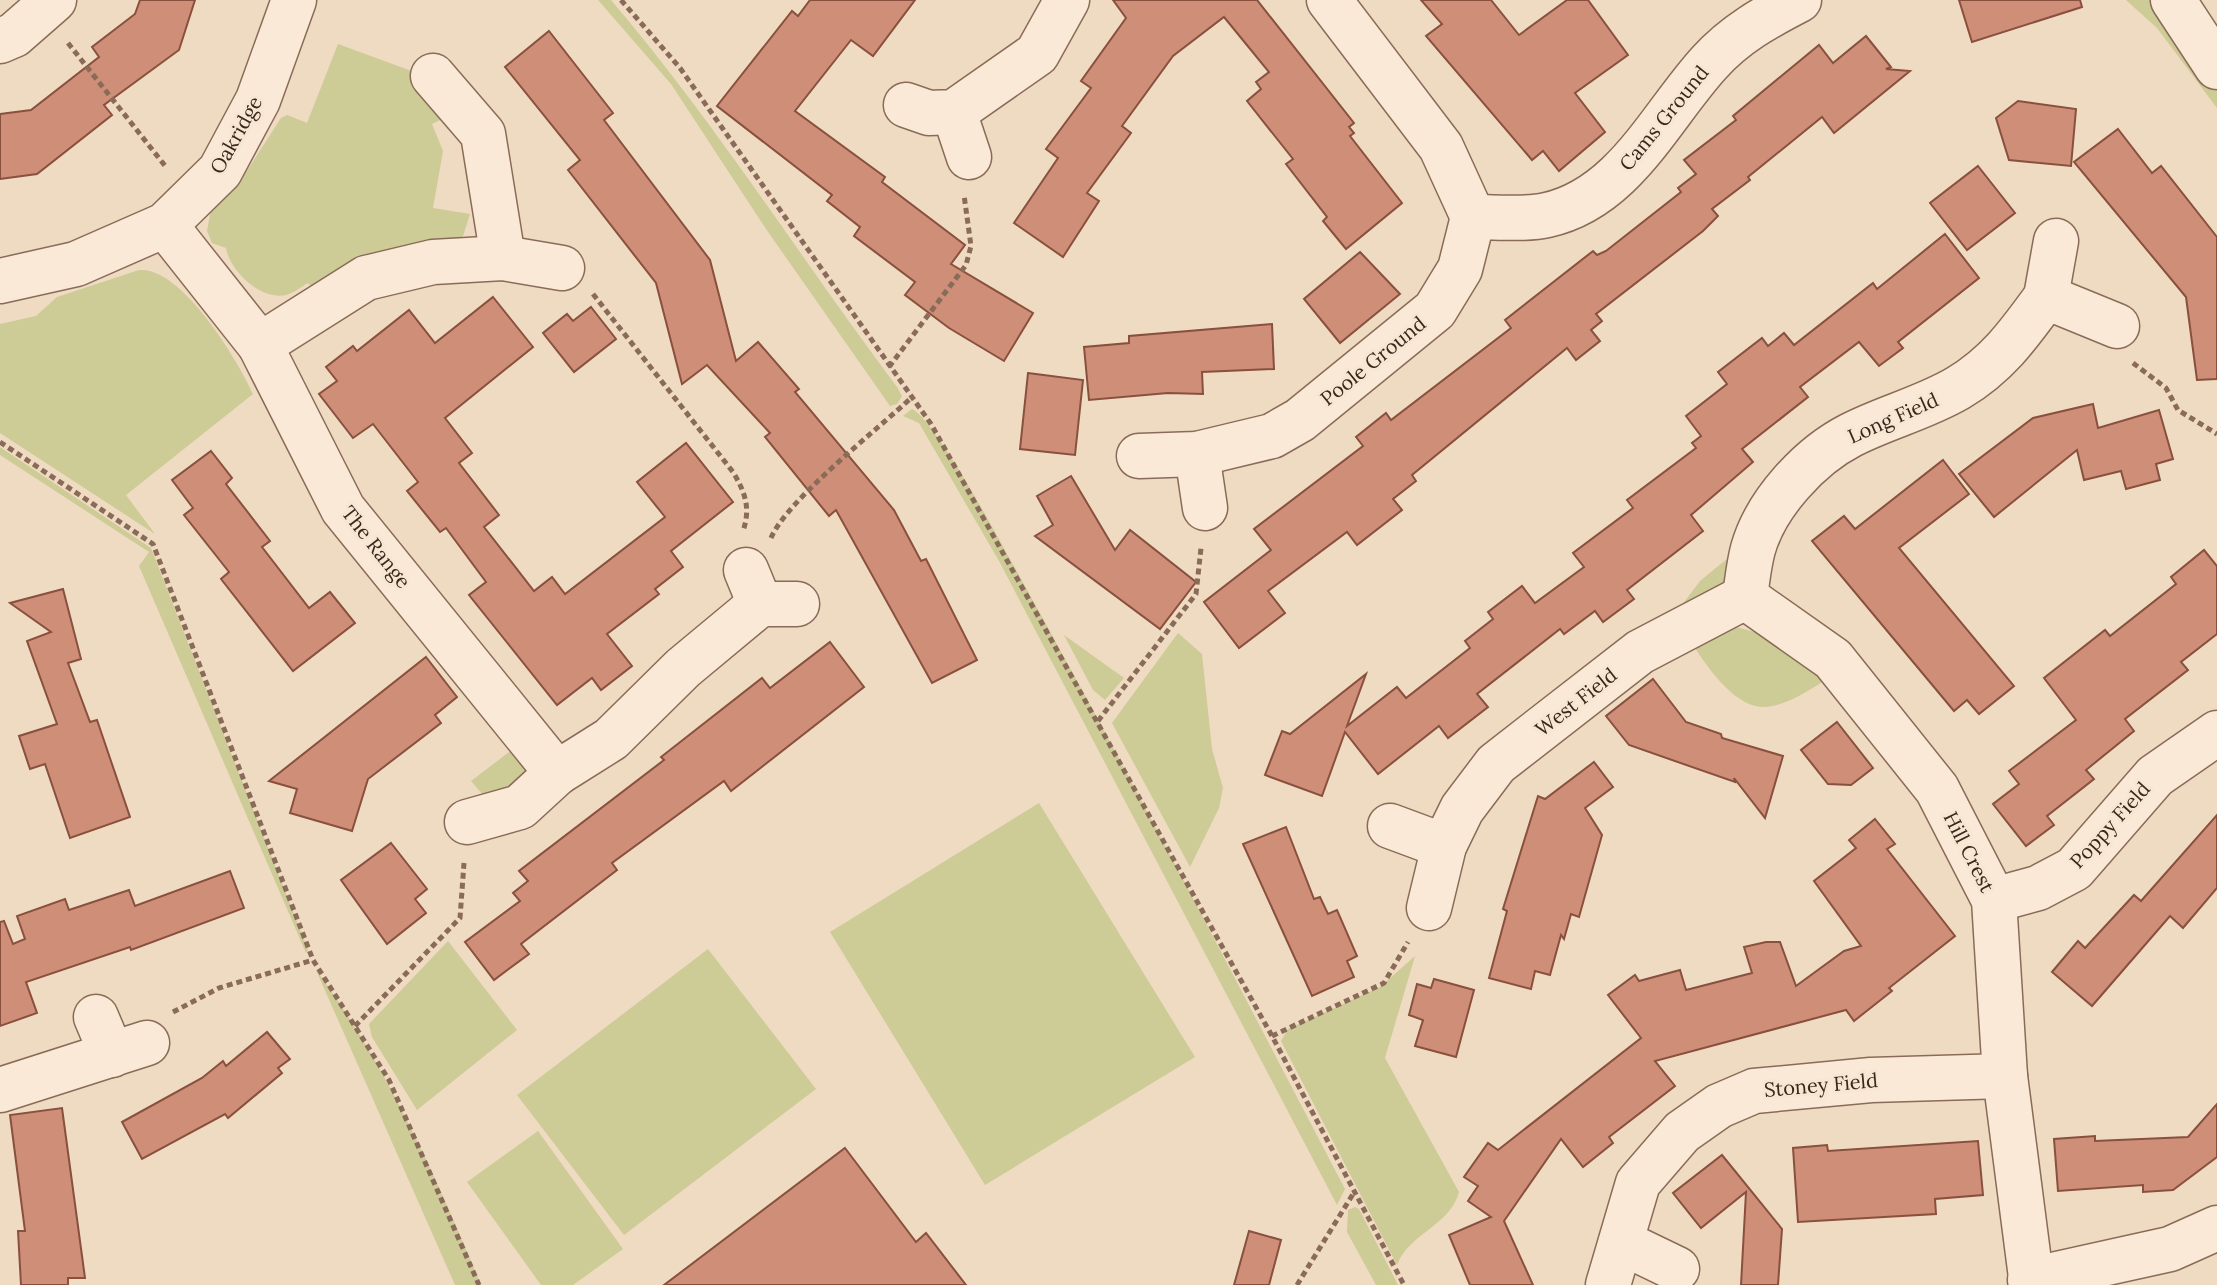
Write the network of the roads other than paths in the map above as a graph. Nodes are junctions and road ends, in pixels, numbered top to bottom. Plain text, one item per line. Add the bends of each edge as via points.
1 (294, 0) edge
2 (1067, 0) edge
3 (1329, 0) edge
4 (1799, 0) edge
5 (2173, 0) edge
6 (50, 4) edge
7 (0, 41) edge
8 (2217, 67) edge
9 (433, 76) dead end
10 (906, 105) dead end
11 (954, 112) junction
12 (969, 157) road end
13 (1473, 217) junction
14 (165, 225) junction
15 (2056, 241) dead end
16 (503, 258) junction
17 (562, 268) road end
18 (0, 281) edge
19 (2046, 297) junction
20 (2117, 326) road end
21 (260, 345) junction
22 (1197, 454) junction
23 (1139, 456) dead end
24 (1205, 508) road end
25 (768, 593) road end
26 (1745, 597) junction
27 (2217, 733) edge
28 (557, 773) junction
29 (467, 822) road end
30 (1390, 826) dead end
31 (1444, 846) junction
32 (1994, 900) junction
33 (1429, 908) road end
34 (118, 1038) road end
35 (2005, 1076) junction
36 (0, 1090) edge
37 (2217, 1228) edge
38 (1621, 1242) junction
39 (1677, 1269) dead end
40 (2031, 1282) edge
41 (1608, 1285) edge

1 - 14 street, Oakridge via 258,100 220,171
2 - 11 street via 1037,54
3 - 13 street via 1441,147
4 - 13 street, Cams Ground via 1751,25 1710,61 1630,164 1592,198 1546,215
5 - 8 street
6 - 7 street
9 - 16 street via 483,134
10 - 11 street via 929,113
11 - 12 street
13 - 22 street, Poole Ground via 1460,269 1435,310 1300,420 1272,436
14 - 18 street, Oakridge via 76,264
14 - 21 street, The Range
15 - 19 street, Long Field
16 - 17 street
16 - 21 street via 433,262 366,278
19 - 20 street
19 - 26 street, Long Field via 2007,352 1959,388 1850,435 1804,469 1770,512 1753,547
21 - 28 street, The Range via 343,509
22 - 23 street, Poole Ground
22 - 24 street
25 - 28 street via 611,739
26 - 31 street, West Field via 1640,652 1496,764 1462,809
26 - 32 street, Hill Crest via 1833,659 1937,789
27 - 32 street, Poppy Field via 2155,776 2074,869 2038,888
28 - 29 street via 520,807
30 - 31 street
31 - 33 street, West Field
32 - 35 street, Hill Crest
34 - 36 street
35 - 38 street, Stoney Field via 1871,1080 1754,1091 1719,1106 1682,1132 1638,1183
35 - 40 street, Hill Crest
37 - 40 street via 2170,1249
38 - 39 street
38 - 41 street, Stoney Field

